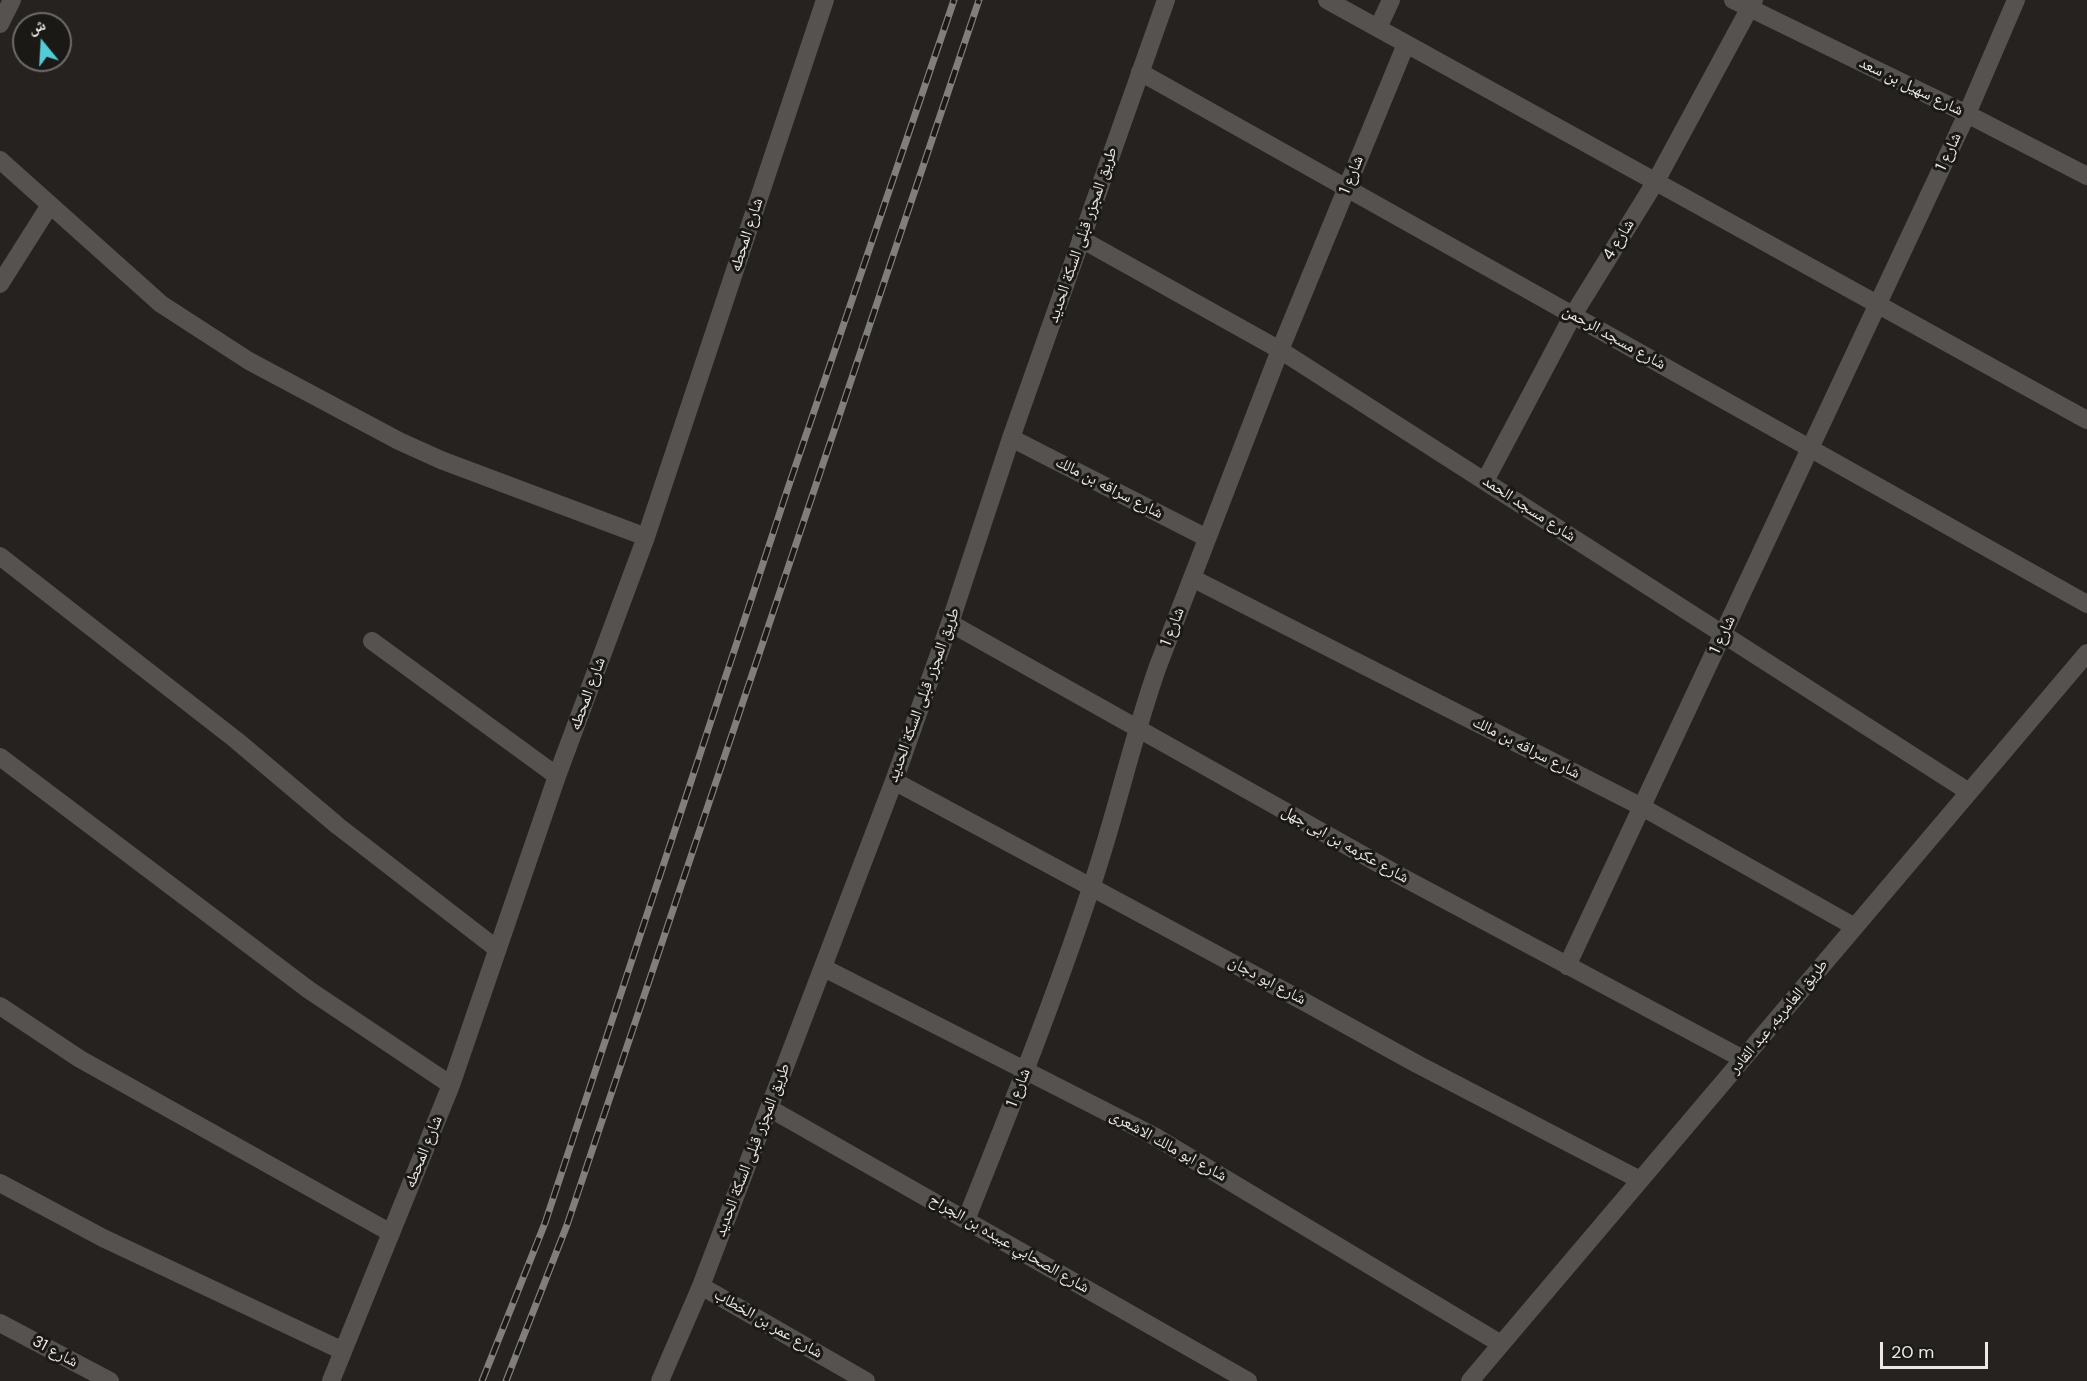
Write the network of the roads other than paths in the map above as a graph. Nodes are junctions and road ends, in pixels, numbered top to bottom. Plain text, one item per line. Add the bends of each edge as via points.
1 (12, 0) edge
2 (825, 0) edge
3 (1166, 0) edge
4 (1327, 0) edge
5 (1391, 0) edge
6 (1733, 0) edge
7 (2016, 0) edge
8 (1753, 4) edge
9 (0, 24) edge
10 (1378, 28) junction
11 (1406, 44) junction
12 (1140, 72) junction
13 (1967, 114) junction
14 (0, 160) edge
15 (2087, 176) edge
16 (1656, 181) junction
17 (1347, 188) junction
18 (50, 205) junction
19 (1081, 239) junction
20 (0, 284) edge
21 (1878, 303) junction
22 (1573, 315) junction
23 (1280, 350) junction
24 (2087, 420) edge
25 (1011, 438) junction
26 (1810, 448) junction
27 (1485, 481) junction
28 (646, 537) junction
29 (1207, 538) junction
30 (0, 556) edge
31 (1192, 578) junction
32 (2087, 604) edge
33 (950, 623) junction
34 (1723, 633) junction
35 (372, 641) dead end
36 (2087, 653) edge
37 (1138, 730) junction
38 (0, 757) edge
39 (557, 776) junction
40 (894, 781) junction
41 (1970, 792) junction
42 (1642, 807) junction
43 (1092, 888) junction
44 (1855, 927) junction
45 (497, 949) junction
46 (1567, 966) junction
47 (824, 968) junction
48 (0, 1006) edge
49 (1743, 1059) junction
50 (1026, 1071) junction
51 (451, 1085) junction
52 (769, 1108) junction
53 (1640, 1180) junction
54 (0, 1183) edge
55 (966, 1220) junction
56 (391, 1233) junction
57 (701, 1286) junction
58 (0, 1323) edge
59 (1501, 1344) junction
60 (343, 1351) junction
61 (110, 1381) edge
62 (331, 1381) edge
63 (660, 1381) edge
64 (866, 1381) edge
65 (1248, 1381) edge
66 (1470, 1381) edge

1 - 9 street
2 - 28 street, شارع المحطه
3 - 12 street, طريق المجزر قبلى السكة الحديد
4 - 10 street
5 - 10 street
6 - 8 street, شارع سهيل بن سعد
7 - 13 street, شارع 1
8 - 13 street, شارع سهيل بن سعد
8 - 16 street, شارع 4
10 - 11 street
11 - 16 street
11 - 17 street, شارع 1
12 - 17 street, شارع مسجد الرحمن
12 - 19 street, طريق المجزر قبلى السكة الحديد
13 - 15 street, شارع سهيل بن سعد
13 - 21 street, شارع 1
14 - 18 street
16 - 21 street
16 - 22 street, شارع 4
17 - 22 street, شارع مسجد الرحمن
17 - 23 street, شارع 1
18 - 20 street
18 - 28 street via 170,311 269,372 441,460
19 - 23 street, شارع مسجد الحمد
19 - 25 street, طريق المجزر قبلى السكة الحديد
21 - 24 street
21 - 26 street, شارع 1
22 - 26 street, شارع مسجد الرحمن
22 - 27 street, شارع 4
23 - 27 street, شارع مسجد الحمد
23 - 29 street, شارع 1
25 - 29 street, شارع سراقه بن مالك
25 - 33 street, طريق المجزر قبلى السكة الحديد
26 - 32 street, شارع مسجد الرحمن
26 - 34 street, شارع 1
27 - 34 street, شارع مسجد الحمد
28 - 39 street, شارع المحطه
29 - 31 street, شارع 1
30 - 45 street
31 - 37 street, شارع 1 via 1146,698
31 - 42 street, شارع سراقه بن مالك
33 - 37 street, شارع عكرمه بن ابى جهل
33 - 40 street, طريق المجزر قبلى السكة الحديد
34 - 41 street, شارع مسجد الحمد
34 - 42 street, شارع 1
35 - 39 street
36 - 41 street, طريق العامريه, عبد القادر
37 - 43 street, شارع 1
37 - 46 street, شارع عكرمه بن ابى جهل
38 - 51 street via 309,990
39 - 45 street, شارع المحطه
40 - 43 street, شارع ابو دجان
40 - 47 street, طريق المجزر قبلى السكة الحديد
41 - 44 street, طريق العامريه, عبد القادر
42 - 44 street, شارع سراقه بن مالك
42 - 46 street, شارع 1
43 - 50 street, شارع 1
43 - 53 street, شارع ابو دجان
44 - 49 street, طريق العامريه, عبد القادر
45 - 51 street, شارع المحطه
46 - 49 street, شارع عكرمه بن ابى جهل
47 - 50 street, شارع ابو مالك الاشعرى
47 - 52 street, طريق المجزر قبلى السكة الحديد
48 - 56 street via 80,1059
49 - 53 street, طريق العامريه, عبد القادر
50 - 55 street, شارع 1
50 - 59 street, شارع ابو مالك الاشعرى via 1154,1136
51 - 56 street, شارع المحطه
52 - 55 street, شارع الصحابي عبيده بن الجراح
52 - 57 street, طريق المجزر قبلى السكة الحديد
53 - 59 street, طريق العامريه, عبد القادر
54 - 60 street via 103,1238
55 - 65 street, شارع الصحابي عبيده بن الجراح
56 - 60 street, شارع المحطه
57 - 63 street, طريق المجزر قبلى السكة الحديد
57 - 64 street, شارع عمر بن الخطاب
58 - 61 street, شارع 31
59 - 66 street, طريق العامريه, عبد القادر
60 - 62 street, شارع المحطه

